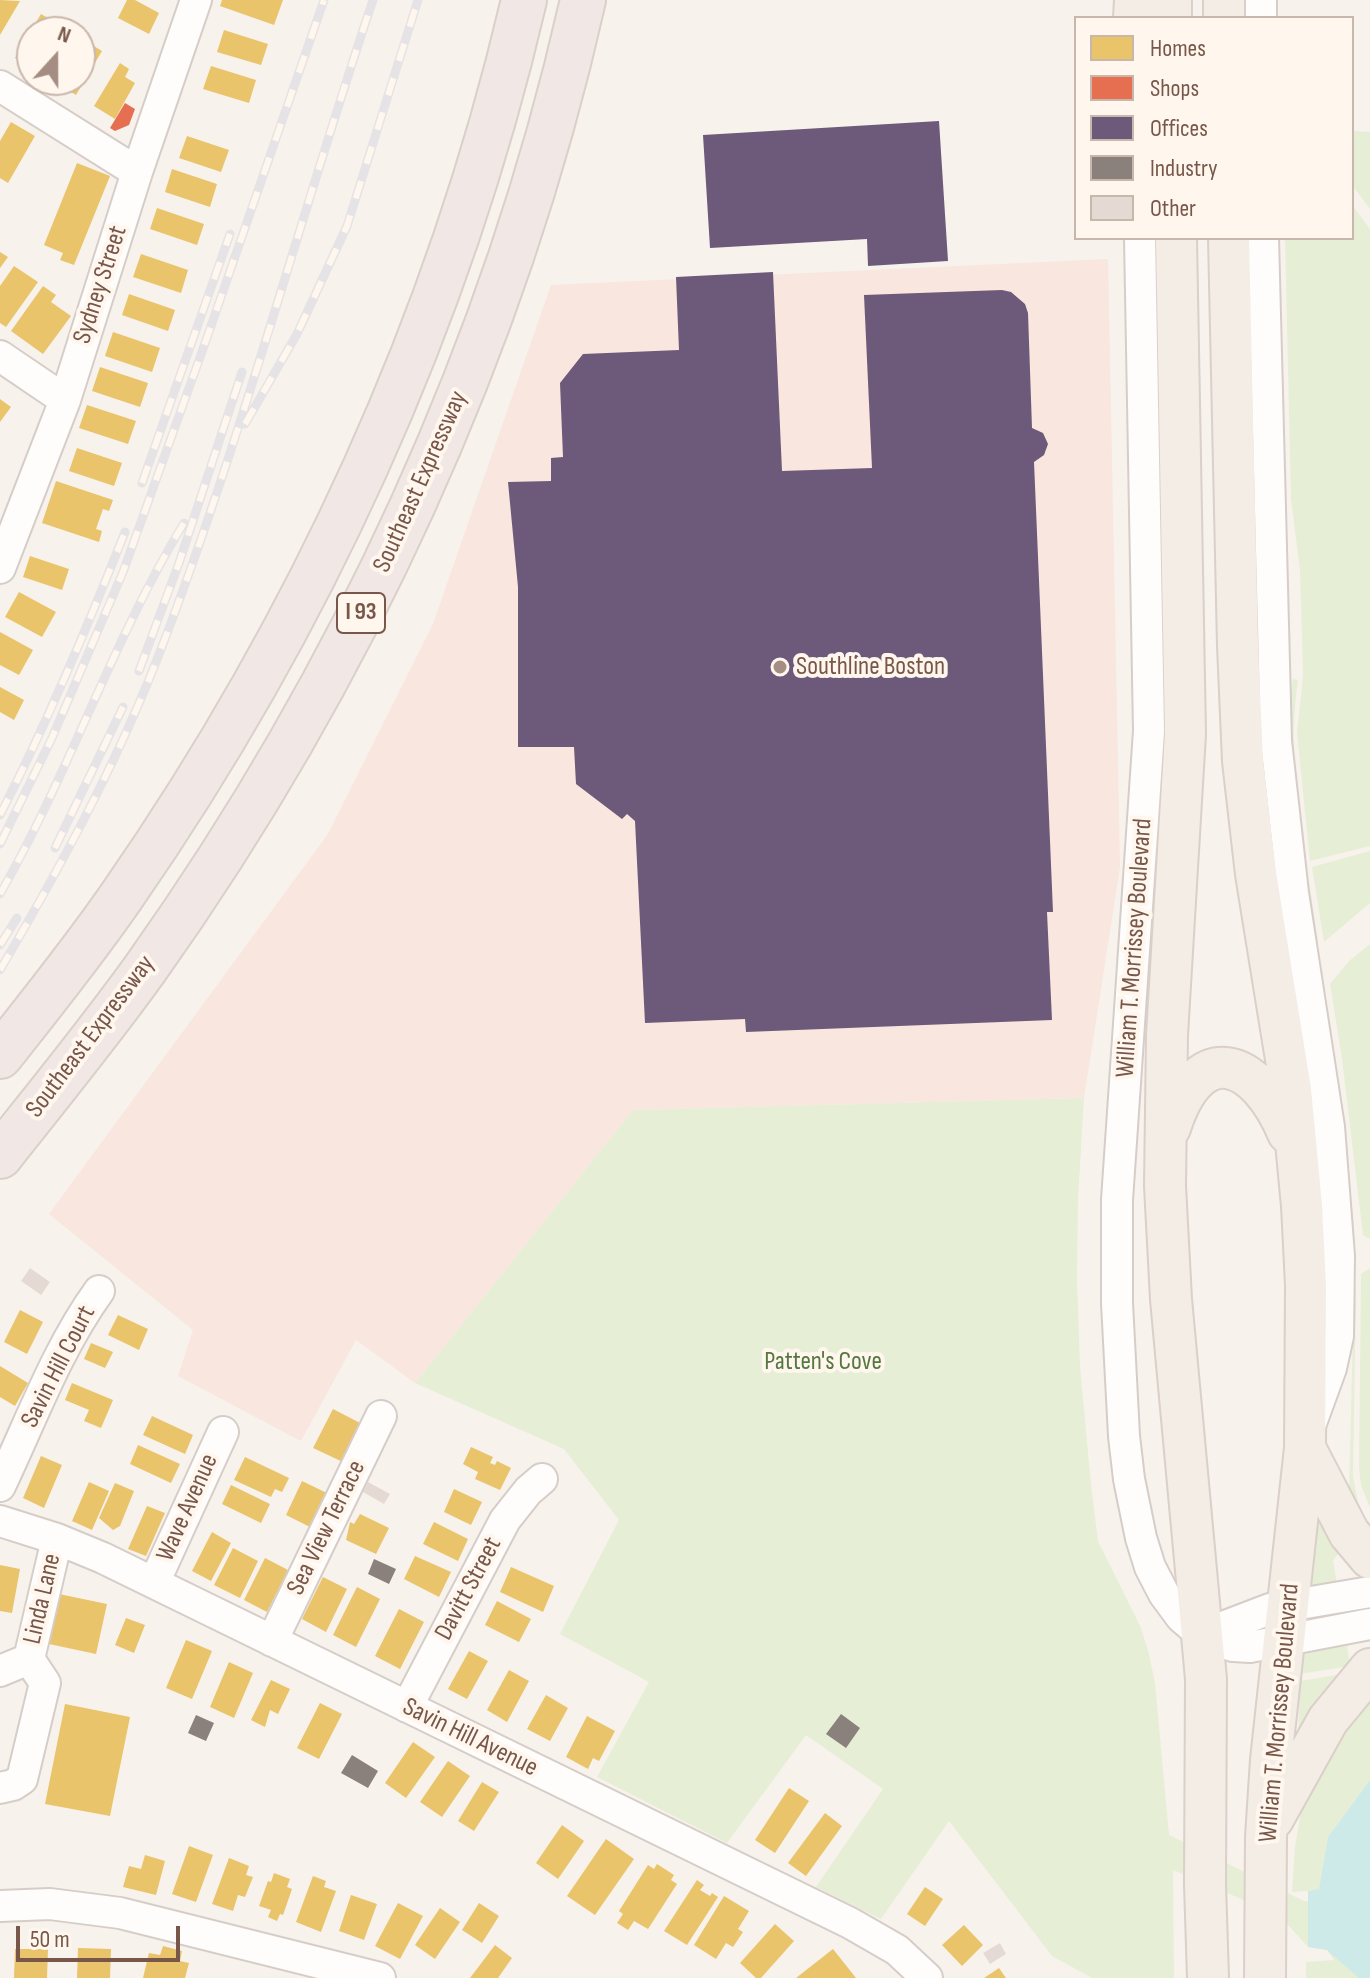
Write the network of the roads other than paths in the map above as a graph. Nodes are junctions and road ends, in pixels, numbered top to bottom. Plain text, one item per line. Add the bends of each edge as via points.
1 (196, 0) edge
2 (524, 0) edge
3 (583, 0) edge
4 (0, 86) edge
5 (137, 172) junction
6 (1140, 240) edge
7 (1176, 240) edge
8 (1229, 240) edge
9 (1263, 240) edge
10 (0, 356) edge
11 (65, 400) junction
12 (0, 568) edge
13 (0, 1056) edge
14 (1165, 1151) junction
15 (0, 1156) edge
16 (1299, 1168) junction
17 (99, 1291) dead end
18 (381, 1416) dead end
19 (223, 1432) dead end
20 (1305, 1448) junction
21 (542, 1479) dead end
22 (0, 1486) edge
23 (0, 1521) edge
24 (57, 1539) junction
25 (1370, 1558) edge
26 (154, 1583) junction
27 (1370, 1592) edge
28 (1287, 1623) junction
29 (1370, 1624) edge
30 (1202, 1635) junction
31 (272, 1641) junction
32 (29, 1659) junction
33 (1370, 1669) edge
34 (0, 1671) edge
35 (407, 1707) junction
36 (0, 1788) edge
37 (1266, 1837) junction
38 (0, 1906) edge
39 (1265, 1970) edge
40 (380, 1978) edge
41 (927, 1978) edge
42 (1208, 1978) edge

1 - 5 street, Sydney Street
2 - 13 highway, I 93 via 498,103 432,306 390,416 330,546 199,780 119,900
3 - 15 highway, Southeast Expressway / I 93 via 542,158 480,344 369,596 294,736 202,884 136,980
4 - 5 street
5 - 11 street, Sydney Street
6 - 30 street, William T. Morrissey Boulevard via 1149,731 1117,1200 1118,1333 1127,1463 1141,1538 1164,1594
7 - 14 main road, William T. Morrissey Boulevard via 1185,734
8 - 16 main road, William T. Morrissey Boulevard via 1243,761
9 - 20 street, William T. Morrissey Boulevard via 1276,741 1293,893 1328,1113 1339,1256 1338,1336
10 - 11 street
11 - 12 street, Sydney Street
14 - 16 main road via 1190,1084 1209,1070 1226,1068 1249,1076 1267,1094
14 - 30 main road, William T. Morrissey Boulevard via 1168,1262
16 - 20 main road, William T. Morrissey Boulevard via 1306,1299
17 - 22 street, Savin Hill Court via 82,1315
18 - 31 street, Sea View Terrace
19 - 26 street, Wave Avenue
20 - 25 main road via 1349,1533
20 - 28 main road, William T. Morrissey Boulevard
21 - 35 street, Davitt Street via 505,1520
23 - 24 street, Savin Hill Avenue
24 - 26 street, Savin Hill Avenue
24 - 32 street, Linda Lane
26 - 31 street, Savin Hill Avenue
27 - 28 street
28 - 29 street
28 - 30 street via 1250,1647
28 - 37 main road, William T. Morrissey Boulevard
30 - 42 main road, William T. Morrissey Boulevard
31 - 35 street, Savin Hill Avenue
32 - 34 street, Linda Lane
32 - 36 street, Linda Lane via 45,1683 22,1779
33 - 37 main road via 1328,1720
35 - 41 street, Savin Hill Avenue via 858,1927 897,1950
37 - 39 main road, William T. Morrissey Boulevard
38 - 40 street via 50,1904 120,1913

